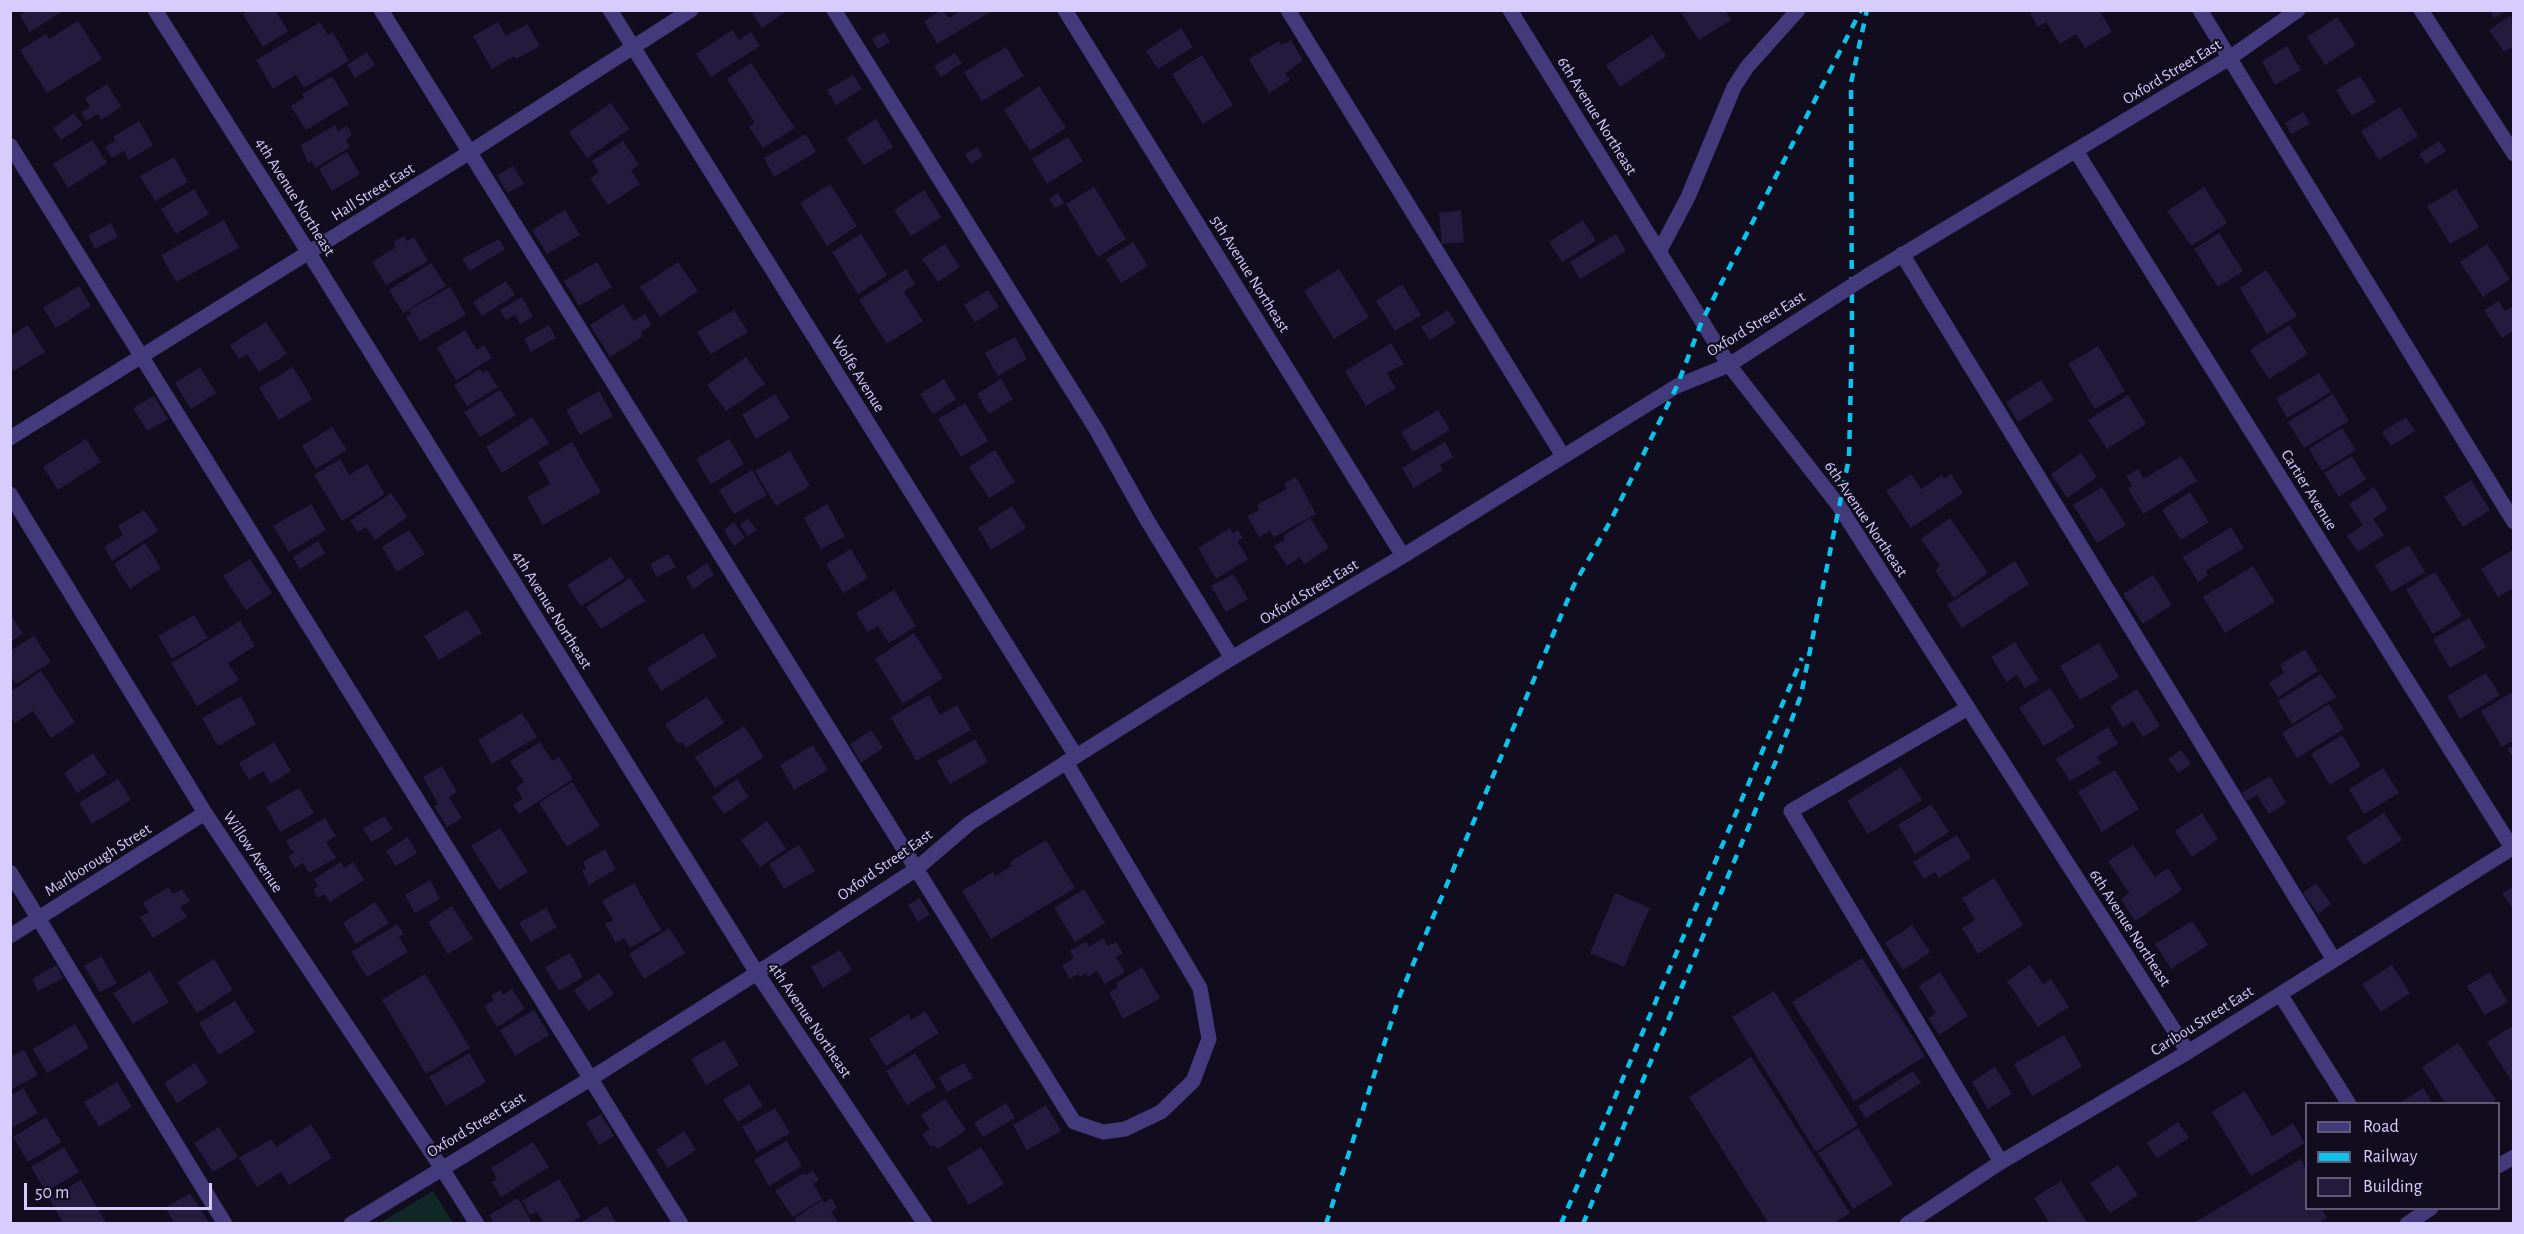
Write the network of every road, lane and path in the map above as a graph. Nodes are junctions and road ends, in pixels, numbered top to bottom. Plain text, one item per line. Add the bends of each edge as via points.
1 (155, 10) edge
2 (381, 10) edge
3 (610, 10) edge
4 (691, 10) edge
5 (834, 10) edge
6 (1065, 10) edge
7 (1287, 10) edge
8 (1510, 10) edge
9 (1798, 10) edge
10 (2200, 10) edge
11 (2298, 10) edge
12 (2421, 10) edge
13 (633, 47) junction
14 (2231, 57) junction
15 (10, 145) edge
16 (2076, 151) junction
17 (470, 152) junction
18 (2514, 154) edge
19 (1659, 252) junction
20 (309, 253) junction
21 (1902, 254) junction
22 (142, 357) junction
23 (1729, 365) junction
24 (10, 438) edge
25 (1563, 456) junction
26 (10, 494) edge
27 (2514, 522) edge
28 (1403, 556) junction
29 (1232, 658) junction
30 (1968, 708) junction
31 (1071, 759) junction
32 (205, 813) junction
33 (2513, 848) edge
34 (915, 870) junction
35 (10, 872) edge
36 (39, 918) junction
37 (10, 936) edge
38 (2334, 960) junction
39 (757, 973) junction
40 (2280, 994) junction
41 (2188, 1052) junction
42 (590, 1079) junction
43 (2348, 1102) edge
44 (2514, 1157) edge
45 (2001, 1162) junction
46 (2500, 1165) edge
47 (441, 1167) junction
48 (225, 1224) edge
49 (351, 1224) edge
50 (477, 1224) edge
51 (681, 1224) edge
52 (925, 1224) edge
53 (1907, 1224) edge

1 - 20 street, 4th Avenue Northeast
2 - 17 street, Wolfe Avenue
3 - 13 street, Wolfe Avenue
4 - 13 street, Hall Street East
5 - 29 street via 1090,419
6 - 28 street, 5th Avenue Northeast
7 - 25 street
8 - 19 street, 6th Avenue Northeast
9 - 19 street via 1734,87 1688,197
10 - 14 street
11 - 14 street, Oxford Street East
12 - 18 street
13 - 17 street, Hall Street East
13 - 31 street, Wolfe Avenue
14 - 16 street, Oxford Street East
14 - 27 street
15 - 22 street
16 - 21 street, Oxford Street East
16 - 33 street, Cartier Avenue
17 - 20 street, Hall Street East
17 - 34 street, Wolfe Avenue
19 - 23 street, 6th Avenue Northeast
20 - 22 street, Hall Street East
20 - 39 street, 4th Avenue Northeast
21 - 23 street, Oxford Street East, bridge
21 - 38 street
22 - 24 street, Hall Street East
22 - 42 street
23 - 25 street, Oxford Street East via 1677,386
23 - 30 street, 6th Avenue Northeast via 1839,506
25 - 28 street, Oxford Street East
26 - 32 street, Willow Avenue
28 - 29 street, Oxford Street East
29 - 31 street, Oxford Street East
30 - 41 street, 6th Avenue Northeast
30 - 45 street via 1791,812
31 - 34 street, Oxford Street East via 970,823
31 - 34 street, Wolfe Avenue via 1200,988 1209,1039 1193,1081 1161,1112 1125,1129 1103,1132 1074,1122
32 - 36 street, Marlborough Street
32 - 47 street, Willow Avenue
33 - 38 street, Caribou Street East
34 - 39 street, Oxford Street East
35 - 36 street
36 - 37 street, Marlborough Street
36 - 48 street
38 - 40 street, Caribou Street East
39 - 42 street, Oxford Street East
39 - 52 street, 4th Avenue Northeast
40 - 41 street, Caribou Street East
40 - 43 street
41 - 45 street, Caribou Street East
42 - 47 street, Oxford Street East
42 - 51 street
44 - 46 street
45 - 53 street, Caribou Street East
47 - 49 street, Oxford Street East
47 - 50 street, Willow Avenue

